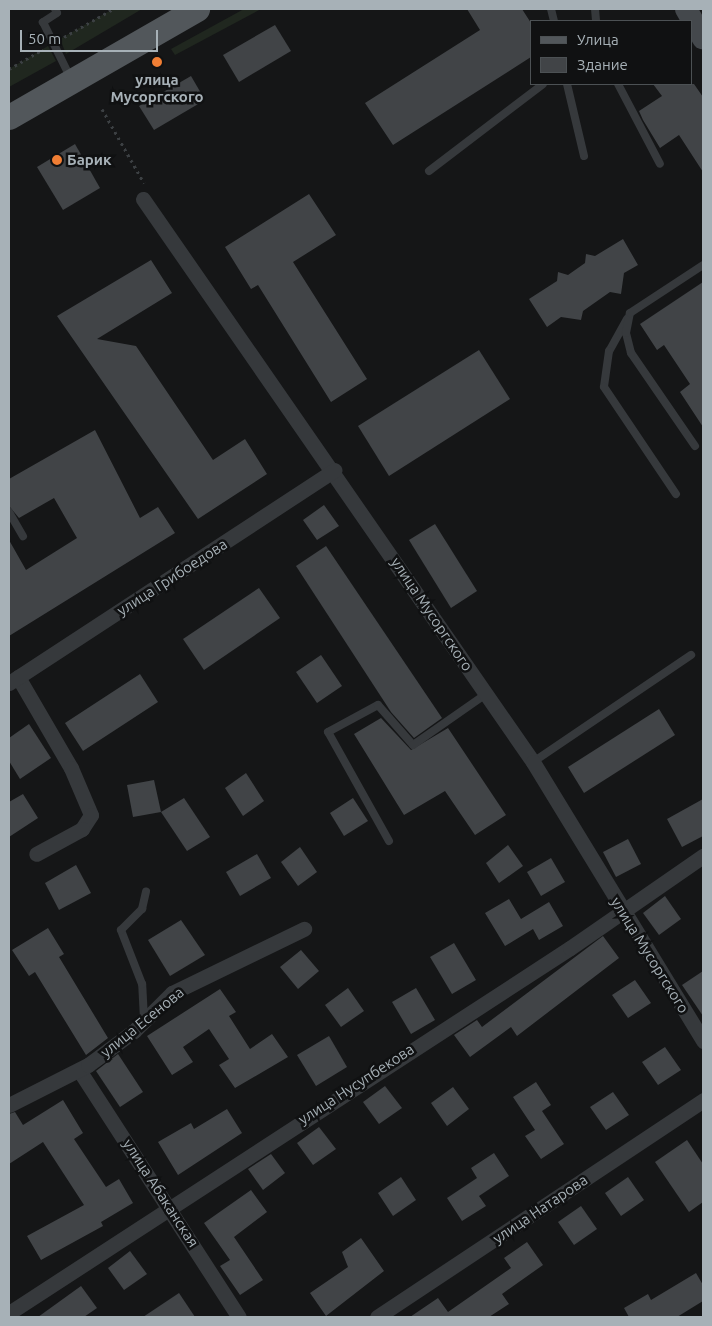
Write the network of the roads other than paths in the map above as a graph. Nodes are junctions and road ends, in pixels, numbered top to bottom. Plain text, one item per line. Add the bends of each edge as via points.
1 (56, 9) edge
2 (197, 9) edge
3 (686, 9) edge
4 (703, 38) edge
5 (72, 80) junction
6 (542, 85) edge
7 (567, 85) edge
8 (619, 85) edge
9 (9, 117) edge
10 (584, 156) dead end
11 (660, 164) dead end
12 (429, 171) dead end
13 (143, 199) road end
14 (703, 265) edge
15 (630, 313) junction
16 (695, 446) dead end
17 (335, 470) junction
18 (676, 494) dead end
19 (9, 512) edge
20 (23, 536) dead end
21 (691, 655) dead end
22 (14, 680) edge
23 (486, 694) junction
24 (533, 762) junction
25 (389, 841) dead end
26 (36, 854) dead end
27 (703, 856) edge
28 (146, 891) dead end
29 (621, 910) junction
30 (304, 929) dead end
31 (144, 1021) junction
32 (703, 1041) edge
33 (80, 1070) junction
34 (703, 1100) edge
35 (9, 1105) edge
36 (172, 1208) junction
37 (9, 1313) edge
38 (239, 1317) edge
39 (377, 1317) edge

1 - 5 lane via 57,13 43,22
2 - 5 main road
3 - 4 main road
5 - 9 main road
6 - 12 lane
7 - 10 lane
8 - 11 lane
13 - 17 street, улица Мусоргского
14 - 15 lane
15 - 16 lane via 626,333 631,353
15 - 18 lane via 609,351 604,387
17 - 22 street, улица Грибоедова
17 - 23 street, улица Мусоргского
19 - 20 lane
21 - 24 lane
22 - 26 street via 71,768 91,815 82,829
23 - 24 street, улица Мусоргского
23 - 25 lane via 413,745 378,705 328,732
24 - 29 street, улица Мусоргского
27 - 29 street, улица Нусупбекова
28 - 31 lane via 142,909 121,930 142,984
29 - 32 street, улица Мусоргского
29 - 36 street, улица Нусупбекова
30 - 31 street, улица Есенова via 172,994
31 - 33 street, улица Есенова
33 - 35 street, улица Есенова
33 - 36 street, улица Абаканская
34 - 39 street, улица Натарова
36 - 37 street, улица Нусупбекова
36 - 38 street, улица Абаканская

